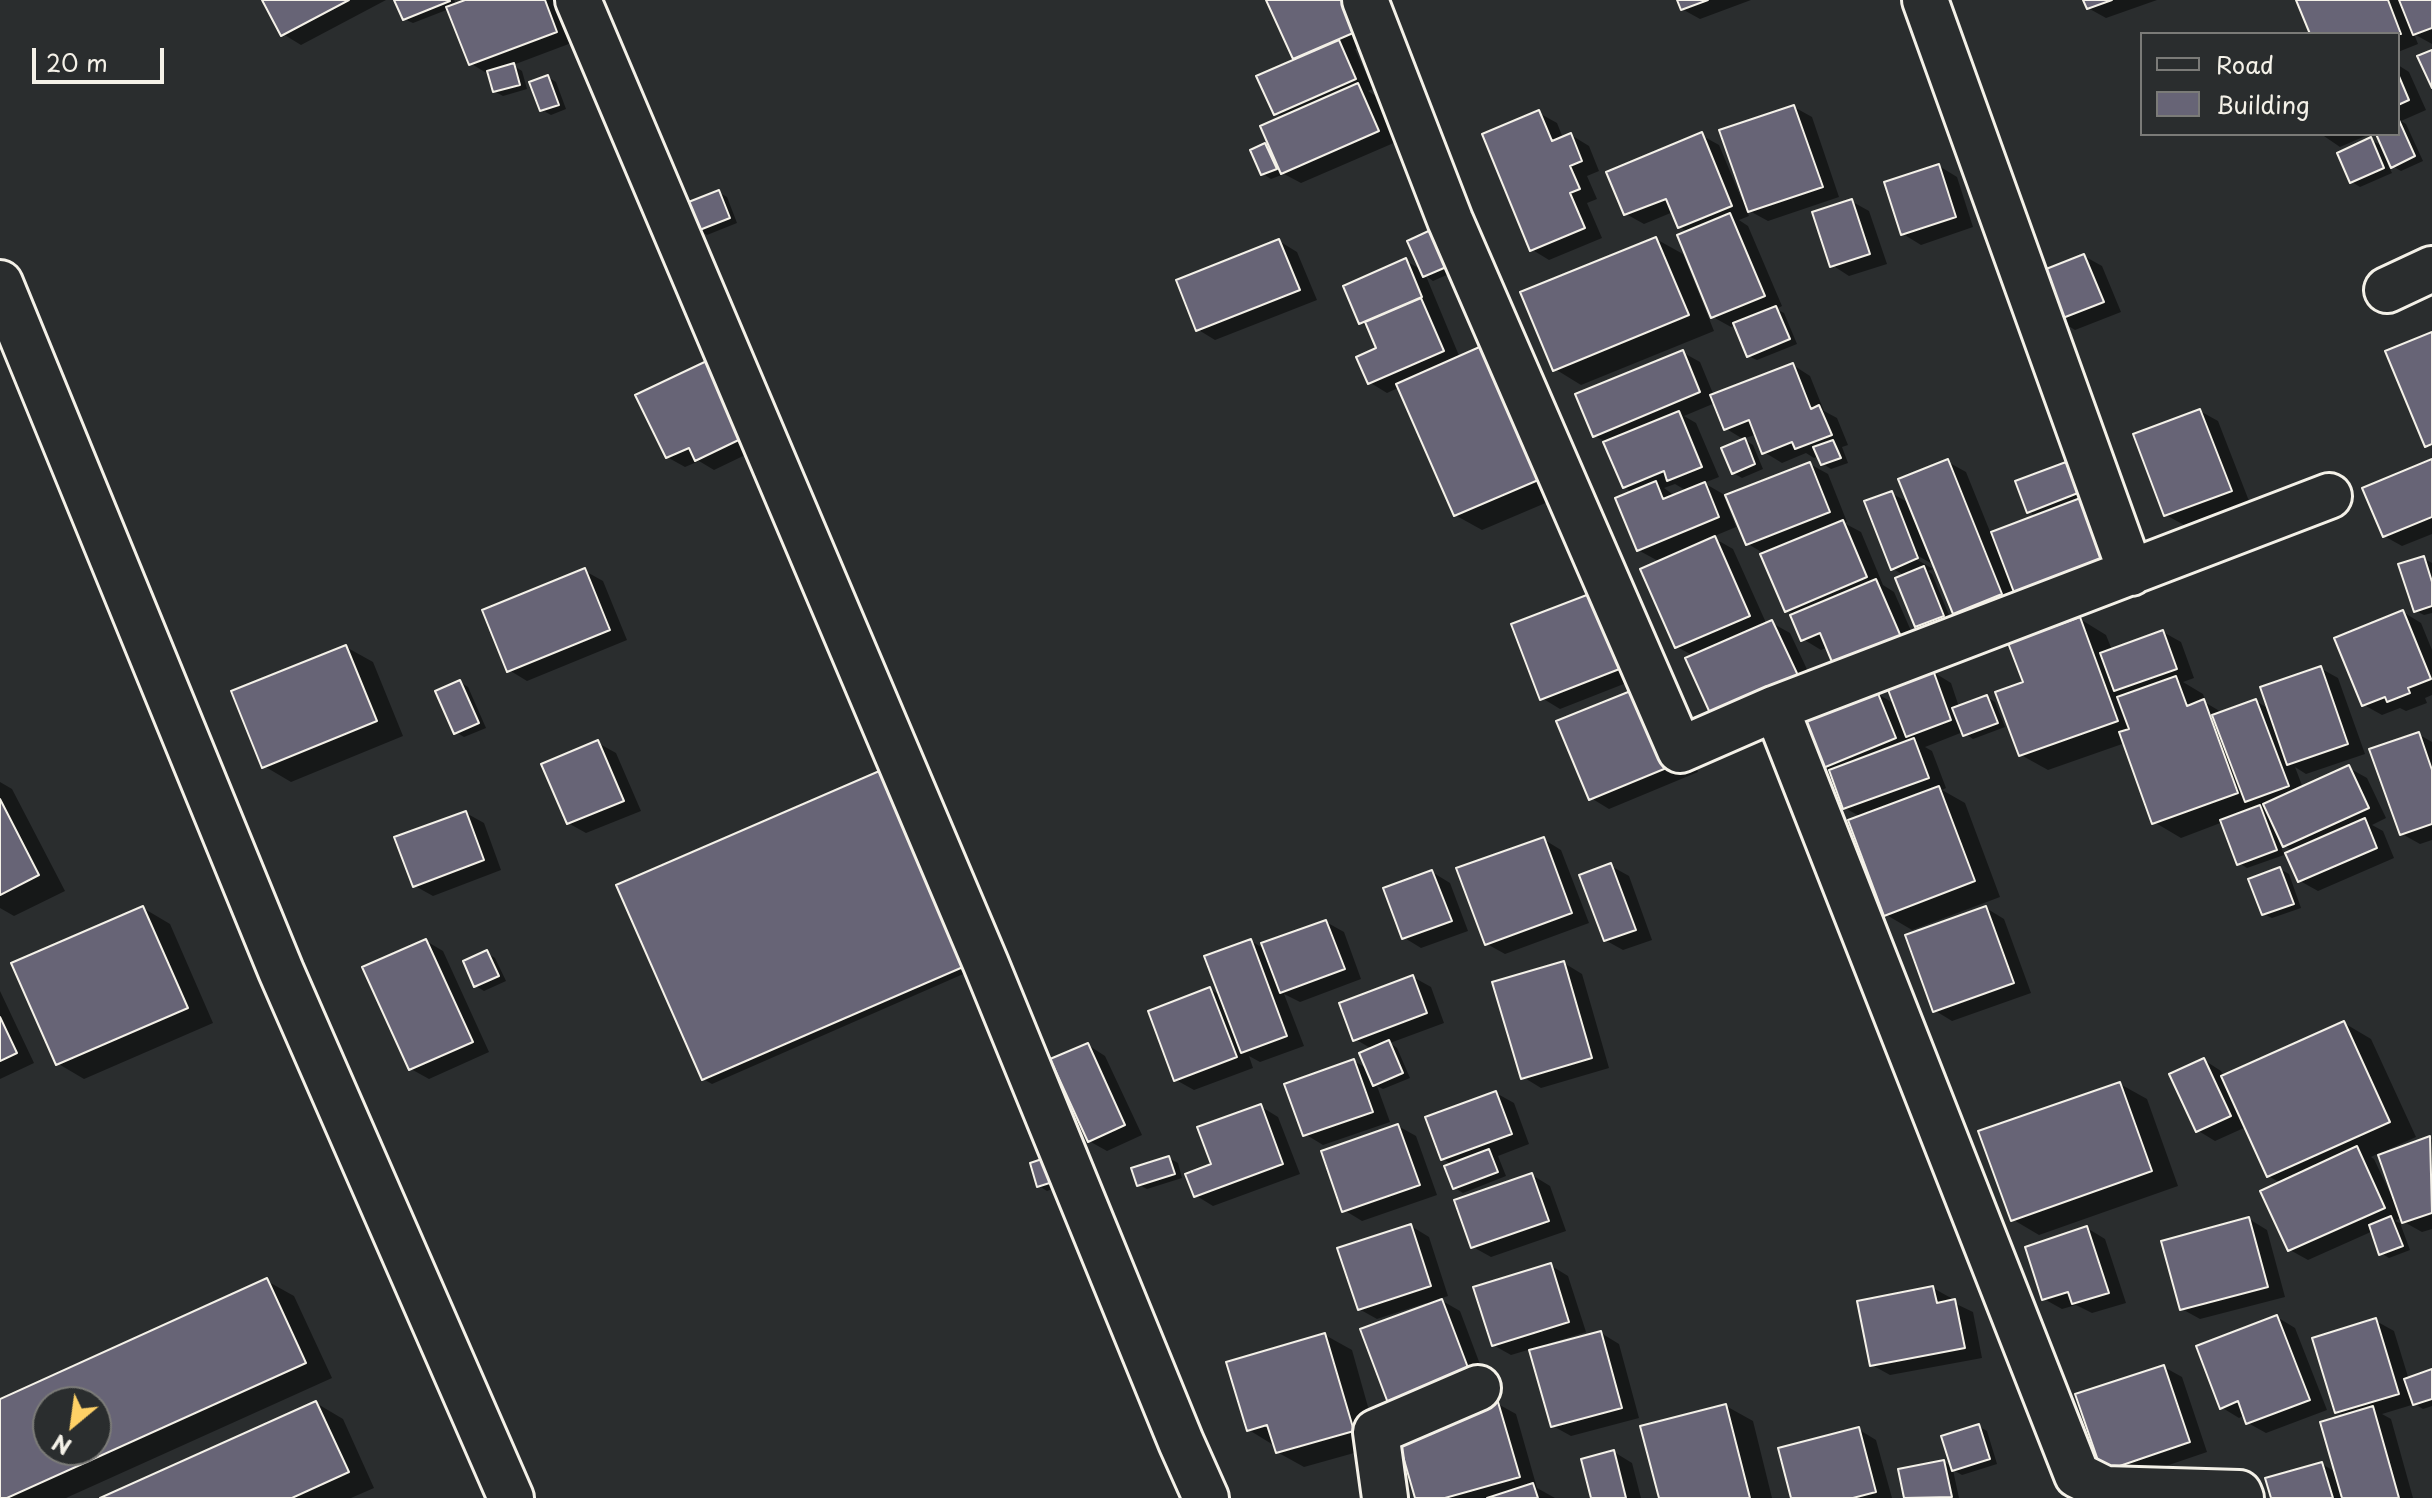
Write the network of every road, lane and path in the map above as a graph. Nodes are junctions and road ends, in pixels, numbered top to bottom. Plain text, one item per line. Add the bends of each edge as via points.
1 (578, 0) edge
2 (1365, 0) edge
3 (1925, 0) edge
4 (2432, 269) edge
5 (0, 283) edge
6 (2387, 290) dead end
7 (2329, 496) dead end
8 (2131, 573) junction
9 (1776, 708) junction
10 (1478, 1388) dead end
11 (511, 1498) edge
12 (1206, 1498) edge
13 (1385, 1498) edge
14 (2241, 1498) edge

1 - 12 street
2 - 9 street via 1450,220 1680,750
3 - 8 street
4 - 6 street
5 - 11 street via 281,971
7 - 8 street
8 - 9 street
9 - 14 street via 2077,1475 2105,1489 2239,1493
10 - 13 street via 1376,1432

